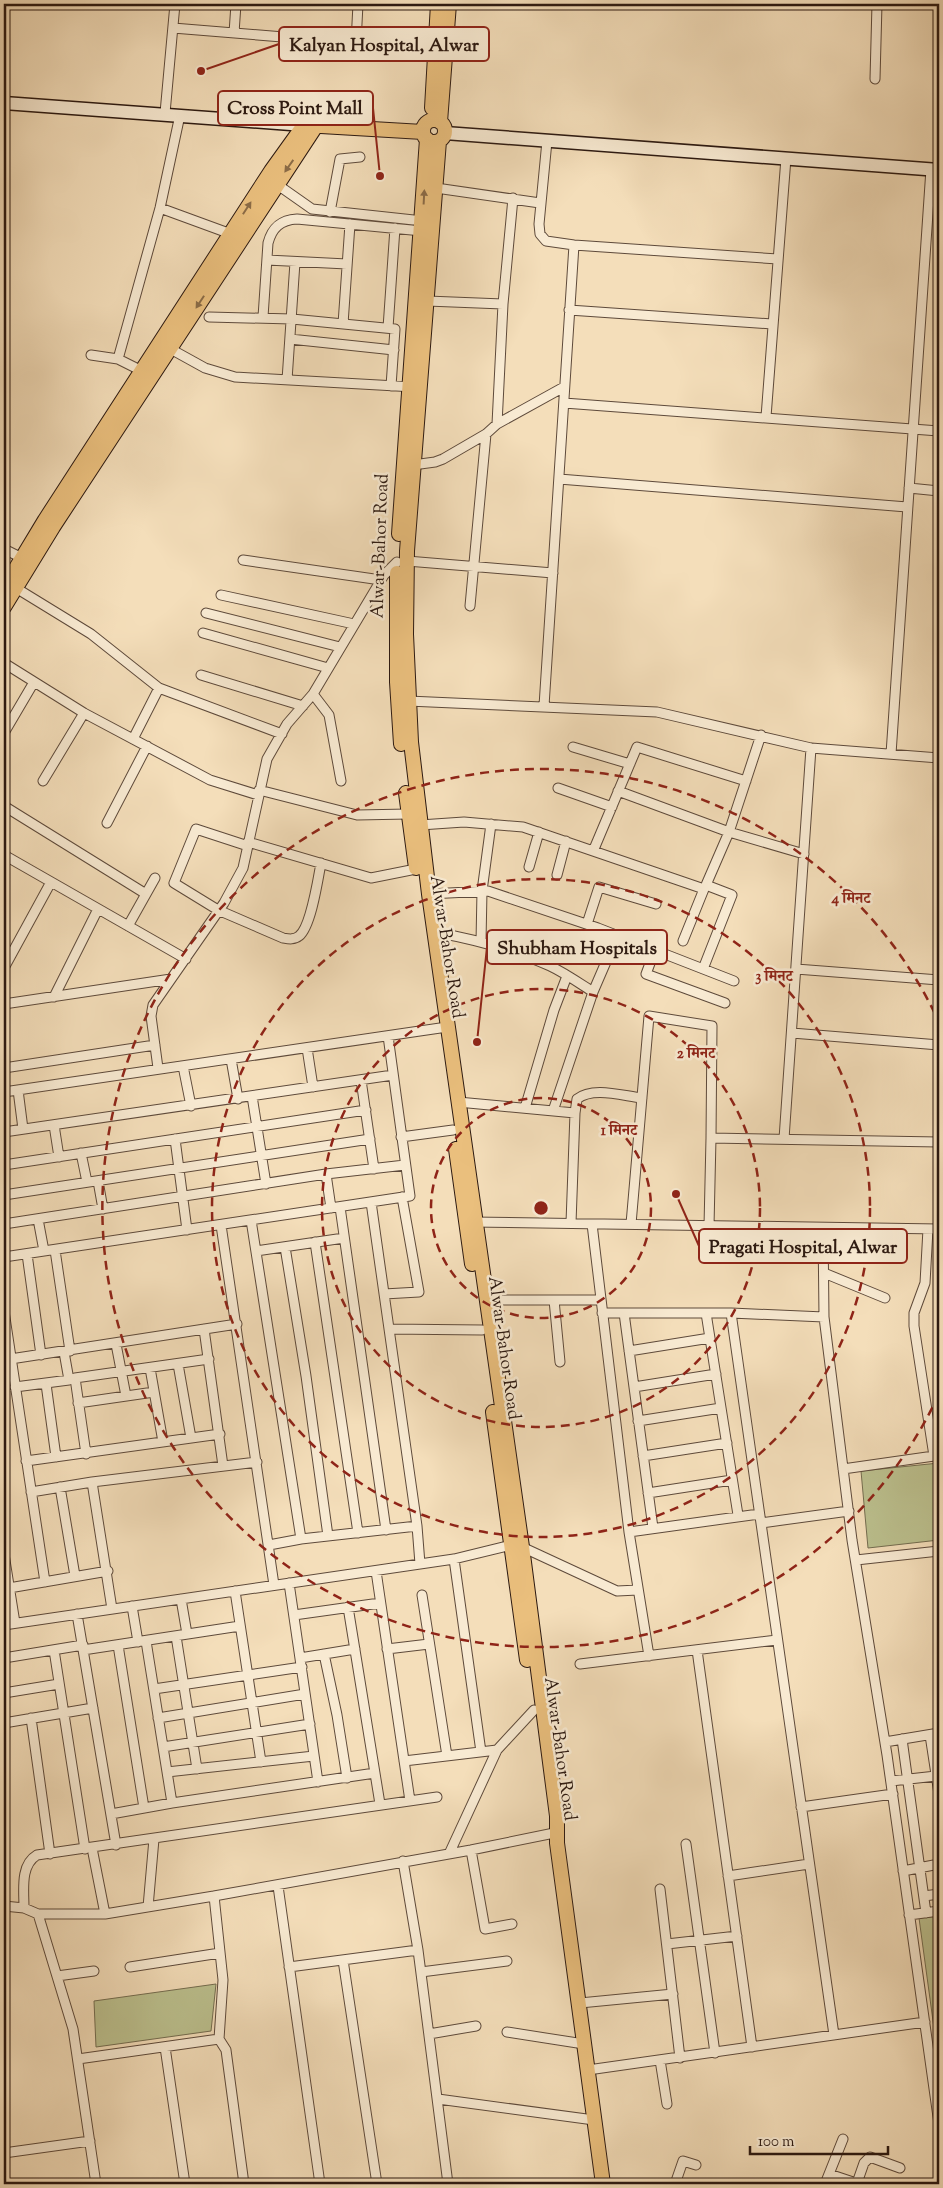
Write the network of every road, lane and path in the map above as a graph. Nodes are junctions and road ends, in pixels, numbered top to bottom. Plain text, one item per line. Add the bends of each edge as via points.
1 (174, 4) edge
2 (236, 4) edge
3 (358, 4) edge
4 (438, 4) edge
5 (449, 4) edge
6 (877, 4) edge
7 (173, 28) junction
8 (234, 33) junction
9 (356, 43) junction
10 (435, 52) junction
11 (875, 79) dead end
12 (4, 103) edge
13 (165, 113) junction
14 (180, 115) junction
15 (310, 126) junction
16 (434, 131) junction
17 (547, 141) junction
18 (360, 157) dead end
19 (786, 158) junction
20 (935, 170) edge
21 (272, 181) junction
22 (436, 188) junction
23 (513, 198) junction
24 (540, 203) junction
25 (160, 208) junction
26 (330, 212) junction
27 (350, 224) junction
28 (422, 226) junction
29 (395, 228) junction
30 (231, 234) junction
31 (574, 245) junction
32 (778, 259) junction
33 (267, 260) junction
34 (295, 262) junction
35 (347, 264) junction
36 (427, 300) junction
37 (504, 304) junction
38 (569, 310) junction
39 (210, 317) dead end
40 (263, 318) junction
41 (292, 319) junction
42 (342, 324) junction
43 (772, 324) junction
44 (388, 328) junction
45 (290, 339) junction
46 (165, 346) junction
47 (394, 350) junction
48 (91, 355) dead end
49 (118, 359) junction
50 (142, 371) junction
51 (288, 380) junction
52 (391, 386) junction
53 (415, 387) junction
54 (564, 387) junction
55 (564, 403) junction
56 (766, 417) junction
57 (497, 424) junction
58 (913, 429) junction
59 (939, 431) edge
60 (486, 434) junction
61 (102, 443) junction
62 (413, 465) junction
63 (559, 479) junction
64 (909, 488) junction
65 (939, 491) edge
66 (908, 507) junction
67 (4, 549) edge
68 (22, 558) junction
69 (243, 560) dead end
70 (402, 562) junction
71 (474, 567) junction
72 (553, 573) junction
73 (381, 580) junction
74 (10, 588) edge
75 (221, 595) dead end
76 (470, 606) dead end
77 (4, 607) edge
78 (206, 613) dead end
79 (354, 624) junction
80 (203, 633) dead end
81 (340, 647) junction
82 (4, 663) edge
83 (328, 668) junction
84 (200, 675) dead end
85 (34, 682) junction
86 (159, 688) junction
87 (313, 694) junction
88 (408, 701) junction
89 (303, 706) junction
90 (544, 706) junction
91 (84, 713) junction
92 (4, 733) edge
93 (282, 734) junction
94 (761, 735) junction
95 (133, 739) junction
96 (147, 746) junction
97 (572, 747) dead end
98 (811, 748) junction
99 (891, 754) junction
100 (939, 758) edge
101 (630, 764) junction
102 (43, 781) dead end
103 (342, 781) dead end
104 (746, 781) junction
105 (558, 788) dead end
106 (618, 791) junction
107 (259, 793) junction
108 (4, 806) edge
109 (612, 807) junction
110 (408, 814) junction
111 (107, 823) dead end
112 (491, 824) junction
113 (420, 825) junction
114 (538, 832) junction
115 (729, 832) junction
116 (566, 841) junction
117 (248, 844) junction
118 (594, 849) junction
119 (804, 854) junction
120 (4, 855) edge
121 (322, 864) junction
122 (529, 867) dead end
123 (416, 869) junction
124 (556, 875) dead end
125 (155, 878) dead end
126 (51, 882) junction
127 (705, 887) junction
128 (482, 891) junction
129 (146, 894) junction
130 (429, 894) junction
131 (656, 904) dead end
132 (98, 909) junction
133 (218, 910) junction
134 (587, 924) junction
135 (128, 926) junction
136 (434, 932) junction
137 (481, 942) junction
138 (683, 942) dead end
139 (654, 950) junction
140 (609, 955) dead end
141 (186, 959) junction
142 (4, 968) edge
143 (703, 969) junction
144 (796, 969) junction
145 (567, 976) junction
146 (171, 980) junction
147 (939, 980) edge
148 (734, 982) dead end
149 (593, 992) junction
150 (54, 997) junction
151 (725, 1003) dead end
152 (4, 1004) edge
153 (443, 1027) junction
154 (792, 1033) junction
155 (388, 1036) junction
156 (155, 1045) junction
157 (939, 1045) edge
158 (307, 1048) junction
159 (231, 1059) junction
160 (183, 1066) junction
161 (4, 1068) edge
162 (158, 1068) junction
163 (393, 1075) junction
164 (361, 1080) junction
165 (313, 1087) junction
166 (18, 1090) junction
167 (4, 1092) edge
168 (252, 1096) junction
169 (238, 1098) junction
170 (642, 1098) junction
171 (458, 1102) junction
172 (191, 1106) junction
173 (525, 1108) junction
174 (366, 1110) junction
175 (553, 1111) junction
176 (575, 1113) junction
177 (54, 1124) junction
178 (256, 1127) junction
179 (24, 1129) junction
180 (453, 1130) junction
181 (4, 1132) edge
182 (401, 1137) junction
183 (711, 1138) junction
184 (175, 1139) junction
185 (370, 1139) junction
186 (784, 1139) junction
187 (939, 1142) edge
188 (81, 1153) junction
189 (59, 1156) junction
190 (262, 1156) junction
191 (4, 1165) edge
192 (405, 1165) junction
193 (178, 1169) junction
194 (374, 1169) junction
195 (326, 1174) junction
196 (98, 1181) junction
197 (87, 1182) junction
198 (266, 1184) junction
199 (4, 1195) edge
200 (183, 1197) junction
201 (402, 1197) junction
202 (371, 1202) junction
203 (335, 1207) junction
204 (103, 1209) junction
205 (38, 1219) junction
206 (251, 1220) junction
207 (471, 1222) junction
208 (571, 1223) junction
209 (4, 1224) edge
210 (592, 1224) junction
211 (631, 1224) junction
212 (221, 1225) junction
213 (709, 1226) junction
214 (823, 1228) junction
215 (928, 1229) junction
216 (939, 1229) edge
217 (187, 1230) junction
218 (344, 1238) junction
219 (315, 1242) junction
220 (285, 1247) junction
221 (55, 1250) junction
222 (44, 1251) junction
223 (256, 1251) junction
224 (27, 1254) junction
225 (4, 1257) edge
226 (824, 1273) junction
227 (384, 1294) junction
228 (885, 1298) dead end
229 (487, 1300) junction
230 (554, 1300) junction
231 (601, 1300) junction
232 (4, 1311) edge
233 (602, 1313) junction
234 (624, 1313) junction
235 (706, 1313) junction
236 (731, 1313) junction
237 (824, 1316) junction
238 (237, 1324) junction
239 (204, 1329) junction
240 (389, 1329) junction
241 (482, 1330) junction
242 (710, 1338) junction
243 (116, 1344) junction
244 (629, 1350) junction
245 (67, 1352) junction
246 (41, 1355) junction
247 (7, 1359) edge
248 (208, 1359) junction
249 (560, 1362) dead end
250 (178, 1364) junction
251 (150, 1368) junction
252 (121, 1371) junction
253 (716, 1374) junction
254 (46, 1384) junction
255 (15, 1387) junction
256 (634, 1387) junction
257 (154, 1392) junction
258 (126, 1396) junction
259 (78, 1402) junction
260 (721, 1408) junction
261 (638, 1421) junction
262 (220, 1434) junction
263 (191, 1438) junction
264 (163, 1442) junction
265 (727, 1444) junction
266 (86, 1454) junction
267 (936, 1455) edge
268 (643, 1456) junction
269 (56, 1458) junction
270 (26, 1461) junction
271 (257, 1462) junction
272 (223, 1466) junction
273 (843, 1469) junction
274 (732, 1480) junction
275 (92, 1482) junction
276 (60, 1487) junction
277 (31, 1492) junction
278 (648, 1493) junction
279 (849, 1511) junction
280 (738, 1515) junction
281 (760, 1518) junction
282 (417, 1526) junction
283 (653, 1528) junction
284 (386, 1530) junction
285 (629, 1532) junction
286 (358, 1533) junction
287 (328, 1536) junction
288 (301, 1539) junction
289 (268, 1545) junction
290 (516, 1546) junction
291 (939, 1551) edge
292 (4, 1554) edge
293 (454, 1559) junction
294 (856, 1560) junction
295 (420, 1564) junction
296 (108, 1571) junction
297 (376, 1571) junction
298 (75, 1576) junction
299 (45, 1582) junction
300 (289, 1583) junction
301 (274, 1585) junction
302 (9, 1588) junction
303 (638, 1590) junction
304 (235, 1591) junction
305 (422, 1594) dead end
306 (181, 1599) junction
307 (380, 1603) junction
308 (132, 1606) junction
309 (348, 1607) junction
310 (112, 1609) junction
311 (78, 1614) junction
312 (294, 1615) junction
313 (15, 1623) junction
314 (4, 1625) edge
315 (240, 1626) junction
316 (187, 1634) junction
317 (176, 1636) junction
318 (777, 1640) junction
319 (142, 1641) junction
320 (430, 1644) junction
321 (118, 1645) junction
322 (83, 1648) junction
323 (355, 1649) junction
324 (387, 1649) junction
325 (54, 1650) junction
326 (697, 1650) junction
327 (324, 1654) junction
328 (649, 1656) junction
329 (4, 1658) edge
330 (301, 1663) junction
331 (580, 1664) dead end
332 (248, 1675) junction
333 (184, 1683) junction
334 (59, 1684) junction
335 (154, 1689) junction
336 (4, 1693) edge
337 (305, 1694) junction
338 (252, 1704) junction
339 (93, 1708) junction
340 (534, 1710) junction
341 (63, 1713) junction
342 (188, 1713) junction
343 (31, 1718) junction
344 (158, 1718) junction
345 (4, 1723) edge
346 (310, 1724) junction
347 (256, 1732) junction
348 (934, 1734) edge
349 (902, 1739) junction
350 (193, 1741) junction
351 (885, 1742) junction
352 (163, 1747) junction
353 (497, 1750) junction
354 (482, 1752) junction
355 (314, 1756) junction
356 (447, 1756) junction
357 (404, 1760) junction
358 (260, 1762) junction
359 (197, 1769) junction
360 (167, 1772) junction
361 (375, 1774) junction
362 (936, 1776) junction
363 (347, 1778) junction
364 (907, 1779) junction
365 (891, 1781) junction
366 (318, 1782) junction
367 (892, 1794) junction
368 (939, 1794) edge
369 (437, 1798) dead end
370 (410, 1802) junction
371 (172, 1803) junction
372 (380, 1804) junction
373 (801, 1807) junction
374 (144, 1808) junction
375 (111, 1814) junction
376 (556, 1836) junction
377 (154, 1839) junction
378 (686, 1844) dead end
379 (116, 1845) junction
380 (88, 1849) junction
381 (471, 1850) junction
382 (50, 1854) junction
383 (449, 1854) junction
384 (403, 1861) junction
385 (809, 1864) junction
386 (939, 1864) edge
387 (920, 1867) junction
388 (903, 1870) junction
389 (728, 1876) junction
390 (278, 1886) junction
391 (660, 1889) dead end
392 (939, 1894) edge
393 (214, 1896) junction
394 (924, 1896) junction
395 (4, 1906) edge
396 (148, 1907) junction
397 (24, 1908) junction
398 (939, 1911) edge
399 (926, 1913) junction
400 (38, 1914) junction
401 (105, 1914) junction
402 (909, 1915) junction
403 (512, 1924) dead end
404 (737, 1936) junction
405 (700, 1941) junction
406 (667, 1944) junction
407 (418, 1950) junction
408 (220, 1953) junction
409 (343, 1960) junction
410 (506, 1961) dead end
411 (130, 1967) dead end
412 (289, 1967) junction
413 (94, 1971) dead end
414 (421, 1972) junction
415 (57, 1976) junction
416 (673, 1994) junction
417 (580, 2003) junction
418 (924, 2022) junction
419 (476, 2026) dead end
420 (507, 2032) dead end
421 (429, 2034) junction
422 (834, 2035) junction
423 (219, 2039) junction
424 (584, 2044) junction
425 (165, 2047) junction
426 (752, 2047) junction
427 (714, 2052) junction
428 (680, 2058) junction
429 (78, 2059) junction
430 (660, 2060) junction
431 (588, 2070) junction
432 (438, 2100) junction
433 (667, 2104) dead end
434 (594, 2120) junction
435 (939, 2124) edge
436 (843, 2139) dead end
437 (90, 2141) junction
438 (4, 2153) edge
439 (696, 2165) dead end
440 (900, 2168) dead end
441 (829, 2174) junction
442 (96, 2184) edge
443 (185, 2184) edge
444 (244, 2184) edge
445 (320, 2184) edge
446 (377, 2184) edge
447 (448, 2184) edge
448 (603, 2184) edge
449 (675, 2184) edge
450 (825, 2184) edge
451 (858, 2184) edge

1 - 7 street
2 - 8 street
3 - 9 street
4 - 10 main road
5 - 16 main road
6 - 11 street
7 - 8 street
7 - 13 street
8 - 9 street
9 - 10 street
10 - 16 main road
12 - 13 street
13 - 14 street
14 - 15 street
14 - 25 street
15 - 16 main road
15 - 21 main road
16 - 17 street
16 - 22 main road, Alwar-Bahor Road
28 -> 16 main road, Alwar-Bahor Road
17 - 19 street
17 - 24 street
18 - 26 street via 340,159
19 - 20 street
19 - 32 street
20 - 58 street
21 - 26 street via 312,209
30 -> 21 main road
21 -> 46 main road
22 - 23 street
22 - 36 main road, Alwar-Bahor Road
23 - 24 street
23 - 37 street
24 - 31 street via 540,234 551,242
25 - 30 street
25 - 49 street
26 - 28 street
27 - 29 street
27 - 33 street via 297,219 282,222 270,234
27 - 35 street
28 - 29 street
28 - 53 main road, Alwar-Bahor Road
29 - 44 street
30 - 46 main road
31 - 32 street
31 - 38 street
32 - 43 street
33 - 34 street
33 - 40 street
34 - 35 street
34 - 41 street
35 - 42 street
36 - 37 street
36 - 53 main road, Alwar-Bahor Road
37 - 57 street
38 - 43 street
38 - 54 street
39 - 40 street
40 - 41 street
41 - 42 street
41 - 45 street
42 - 44 street
43 - 56 street
44 - 47 street via 395,329
45 - 47 street
45 - 51 street
46 - 50 main road
46 - 51 street via 224,375
46 - 61 main road
47 - 52 street
48 - 49 street
49 - 50 street
50 - 61 main road
51 - 52 street
52 - 53 street
53 - 62 main road, Alwar-Bahor Road
53 - 70 main road, Alwar-Bahor Road
54 - 55 street
54 - 57 street
55 - 56 street
55 - 63 street
56 - 58 street
57 - 60 street
58 - 59 street
58 - 64 street
60 - 62 street via 435,462
60 - 71 street
61 - 68 main road
61 - 74 main road via 53,526
62 - 70 main road, Alwar-Bahor Road
63 - 66 street
63 - 72 street
64 - 65 street
64 - 66 street
66 - 99 street
67 - 68 street
68 - 74 main road
69 - 73 street
70 - 71 street
70 - 73 street
70 - 88 main road, Alwar-Bahor Road
70 - 110 main road, Alwar-Bahor Road via 397,682
71 - 72 street
71 - 76 street
72 - 90 street
73 - 79 street
74 - 77 main road
74 - 86 street via 91,634
75 - 79 street
78 - 81 street
79 - 81 street
80 - 83 street
81 - 83 street
82 - 85 street
83 - 87 street
84 - 89 street
85 - 91 street
85 - 92 street
86 - 93 street
86 - 95 street
87 - 89 street
87 - 103 street via 329,716
88 - 90 street
88 - 113 main road, Alwar-Bahor Road
89 - 93 street
90 - 94 street via 657,712
91 - 95 street
91 - 102 street
93 - 107 street via 267,759
94 - 98 street
94 - 104 street
95 - 96 street
96 - 107 street via 210,780
96 - 111 street
97 - 101 street
98 - 99 street
98 - 119 street
99 - 100 street
101 - 104 street via 637,747
101 - 106 street
104 - 115 street
105 - 109 street
106 - 109 street
106 - 115 street
107 - 110 street via 358,815
107 - 117 street
108 - 129 street
109 - 118 street
110 - 123 main road, Alwar-Bahor Road
112 - 113 street
112 - 114 street
112 - 128 street
113 - 130 main road, Alwar-Bahor Road
114 - 116 street
114 - 122 street
115 - 119 street
115 - 127 street
116 - 118 street
116 - 124 street
117 - 121 street
117 - 133 street via 243,868
117 - 133 street via 196,829 174,883
118 - 127 street
119 - 144 street
120 - 126 street
121 - 123 street via 372,878
121 - 133 street via 306,926 300,935 292,939
123 - 153 main road, Alwar-Bahor Road
125 - 129 street
126 - 132 street
126 - 142 street
127 - 138 street
127 - 143 street via 732,895
128 - 130 street
128 - 134 street
128 - 137 street
129 - 135 street
130 - 136 main road, Alwar-Bahor Road
131 - 134 street via 599,887
132 - 135 street
132 - 150 street
133 - 141 street
134 - 139 street
135 - 141 street
136 - 137 street
136 - 153 main road, Alwar-Bahor Road
137 - 145 street via 551,966
139 - 143 street
139 - 151 street via 646,974
140 - 149 street
141 - 146 street
143 - 148 street
144 - 147 street
144 - 154 street
145 - 149 street
145 - 173 street
146 - 150 street
146 - 156 street via 153,1006 151,1016
149 - 175 street
150 - 152 street
153 - 155 street
153 - 171 main road, Alwar-Bahor Road
153 - 180 main road, Alwar-Bahor Road
154 - 157 street
154 - 186 street
155 - 158 street
155 - 163 street
156 - 161 street
156 - 162 street
158 - 159 street
158 - 165 street
159 - 160 street
159 - 169 street
160 - 162 street
160 - 172 street
162 - 166 street
163 - 164 street
163 - 182 street
164 - 165 street
164 - 174 street
165 - 168 street
166 - 167 street
166 - 179 street
168 - 169 street
168 - 178 street
169 - 172 street
170 - 176 street via 583,1094 578,1099
170 - 183 street via 649,1016 712,1026
170 - 211 street
171 - 173 street
171 - 207 main road, Alwar-Bahor Road
172 - 177 street
173 - 175 street
174 - 178 street
174 - 185 street
175 - 176 street
176 - 208 street
177 - 179 street
177 - 189 street
178 - 184 street
178 - 190 street
179 - 181 street
180 - 182 street
180 - 207 main road, Alwar-Bahor Road
182 - 192 street
183 - 186 street
183 - 213 street
184 - 188 street
184 - 193 street
185 - 190 street
185 - 194 street
186 - 187 street
188 - 189 street
188 - 197 street
189 - 191 street
190 - 193 street
190 - 198 street
192 - 194 street
192 - 201 street via 410,1196
193 - 196 street
193 - 200 street
194 - 195 street
195 - 198 street
195 - 203 street
196 - 197 street
196 - 204 street
197 - 199 street
198 - 200 street
200 - 204 street
200 - 217 street
201 - 202 street
201 - 227 street via 419,1292
202 - 203 street
202 - 227 street
203 - 206 street
203 - 218 street
204 - 205 street
205 - 209 street
205 - 222 street
206 - 212 street
206 - 223 street
207 - 208 street
207 - 229 main road, Alwar-Bahor Road
207 - 241 main road, Alwar-Bahor Road
208 - 210 street
210 - 211 street
210 - 231 street
211 - 213 street
212 - 217 street
212 - 238 street
213 - 214 street
214 - 215 street
214 - 226 street
215 - 216 street
215 - 267 street via 926,1283 914,1313 914,1326
217 - 221 street
218 - 219 street
218 - 284 street
219 - 220 street
219 - 286 street
220 - 223 street
220 - 287 street
221 - 222 street
221 - 245 street
222 - 224 street
223 - 288 street
224 - 225 street
224 - 246 street
226 - 228 street
226 - 237 street
227 - 240 street
229 - 230 street
229 - 290 main road, Alwar-Bahor Road
230 - 231 street
230 - 249 street
231 - 233 street
232 - 247 street
233 - 234 street
233 - 285 street
234 - 235 street
234 - 244 street
235 - 236 street
235 - 242 street
236 - 237 street
236 - 281 street
237 - 273 street
238 - 239 street
238 - 271 street
239 - 243 street
239 - 248 street
240 - 241 street
240 - 282 street
241 - 290 main road, Alwar-Bahor Road
242 - 244 street
242 - 253 street
243 - 245 street
243 - 252 street
244 - 256 street
245 - 246 street
245 - 254 street via 69,1380
246 - 247 street
247 - 255 street
248 - 250 street
248 - 262 street
250 - 251 street
250 - 263 street
251 - 252 street
251 - 257 street
252 - 258 street
252 - 259 street via 74,1378
253 - 256 street
253 - 260 street
254 - 255 street
254 - 269 street
255 - 270 street
256 - 261 street
257 - 258 street
257 - 264 street
258 - 259 street
259 - 266 street
260 - 261 street
260 - 265 street
261 - 268 street
262 - 263 street
262 - 272 street
263 - 264 street
264 - 266 street
265 - 268 street
265 - 274 street
266 - 269 street
267 - 273 street
268 - 278 street
269 - 270 street
270 - 277 street
271 - 272 street
271 - 289 street
272 - 275 street
273 - 279 street
274 - 278 street
274 - 280 street
275 - 276 street
275 - 296 street
276 - 277 street
276 - 298 street
277 - 299 street
278 - 283 street
279 - 281 street
279 - 294 street
280 - 281 street
280 - 283 street
281 - 318 street
282 - 284 street
282 - 295 street
283 - 285 street
284 - 286 street
285 - 303 street
286 - 287 street
287 - 288 street
288 - 289 street
289 - 301 street
290 - 293 street
290 - 303 street via 617,1590
290 - 340 main road, Alwar-Bahor Road
290 - 376 main road, Alwar-Bahor Road
291 - 294 street
292 - 302 street
293 - 295 street
293 - 354 street
294 - 351 street
295 - 297 street
296 - 298 street
296 - 310 street
297 - 300 street
297 - 307 street
298 - 299 street
299 - 302 street
300 - 301 street
300 - 312 street
301 - 304 street
302 - 313 street
303 - 328 street
304 - 306 street
304 - 315 street
305 - 320 street
306 - 308 street
306 - 316 street
307 - 309 street
307 - 324 street
308 - 310 street
308 - 319 street
309 - 312 street
309 - 323 street
310 - 311 street
311 - 313 street
311 - 322 street
312 - 330 street
313 - 314 street
315 - 316 street
315 - 332 street
316 - 317 street
317 - 319 street
317 - 333 street
318 - 326 street
318 - 373 street
319 - 321 street
319 - 335 street
320 - 324 street
320 - 356 street
321 - 322 street
321 - 374 street
322 - 325 street
322 - 339 street
323 - 327 street
323 - 361 street
324 - 357 street
325 - 329 street
325 - 334 street
326 - 328 street
326 - 389 street
327 - 330 street
327 - 363 street
328 - 331 street
330 - 332 street
330 - 337 street
332 - 333 street
332 - 338 street
333 - 335 street
333 - 342 street
334 - 336 street
334 - 341 street
335 - 344 street
337 - 338 street
337 - 346 street
338 - 342 street
338 - 347 street
339 - 341 street
339 - 375 street
340 - 353 street
340 - 376 main road, Alwar-Bahor Road
341 - 343 street
341 - 380 street
342 - 344 street
342 - 350 street
343 - 345 street
343 - 382 street
344 - 352 street
346 - 347 street
346 - 355 street
347 - 350 street
347 - 358 street
348 - 349 street
348 - 362 street
349 - 351 street
349 - 364 street
350 - 352 street
350 - 359 street
351 - 365 street
352 - 360 street
353 - 354 street
353 - 383 street
354 - 356 street
355 - 358 street
355 - 366 street
356 - 357 street
357 - 370 street
358 - 359 street
359 - 360 street
360 - 371 street
361 - 363 street
361 - 372 street
362 - 364 street
362 - 368 street
363 - 366 street
364 - 365 street
364 - 387 street
365 - 367 street
366 - 371 street
367 - 373 street
367 - 388 street
369 - 370 street
370 - 372 street
371 - 374 street
372 - 377 street
373 - 385 street
374 - 375 street
375 - 379 street
376 - 381 street
376 - 417 main road, Alwar-Bahor Road
377 - 379 street
377 - 396 street
378 - 405 street
379 - 380 street
380 - 382 street
380 - 401 street
381 - 383 street
381 - 403 street via 485,1928
382 - 397 street via 37,1855 25,1867
383 - 384 street
384 - 390 street
384 - 407 street
385 - 389 street
385 - 422 street
386 - 387 street
387 - 388 street
387 - 394 street
388 - 402 street
389 - 404 street
390 - 393 street
390 - 412 street
391 - 406 street
392 - 394 street
393 - 396 street
393 - 408 street
394 - 399 street
395 - 397 street
396 - 401 street
397 - 400 street
398 - 399 street
399 - 402 street
400 - 401 street
400 - 415 street
402 - 418 street
404 - 405 street
404 - 426 street
405 - 406 street
405 - 427 street
406 - 416 street
407 - 409 street
407 - 414 street
408 - 411 street
408 - 423 street via 223,1980
409 - 412 street
409 - 446 street
410 - 414 street
412 - 445 street
413 - 415 street
414 - 421 street
415 - 429 street via 74,2029
416 - 417 street
416 - 428 street
417 - 424 main road, Alwar-Bahor Road
418 - 422 street
418 - 435 street
419 - 421 street
420 - 424 street
421 - 432 street
422 - 426 street
423 - 425 street
423 - 444 street via 226,2050
424 - 431 main road, Alwar-Bahor Road
425 - 429 street
425 - 443 street
426 - 427 street
427 - 428 street
428 - 430 street
429 - 437 street
430 - 431 street
430 - 433 street
431 - 434 main road, Alwar-Bahor Road
432 - 434 street
432 - 447 street
434 - 448 main road, Alwar-Bahor Road
436 - 441 street
437 - 438 street
437 - 442 street
439 - 449 street via 683,2160
440 - 451 street via 870,2157 864,2164
441 - 450 street
441 - 451 street

